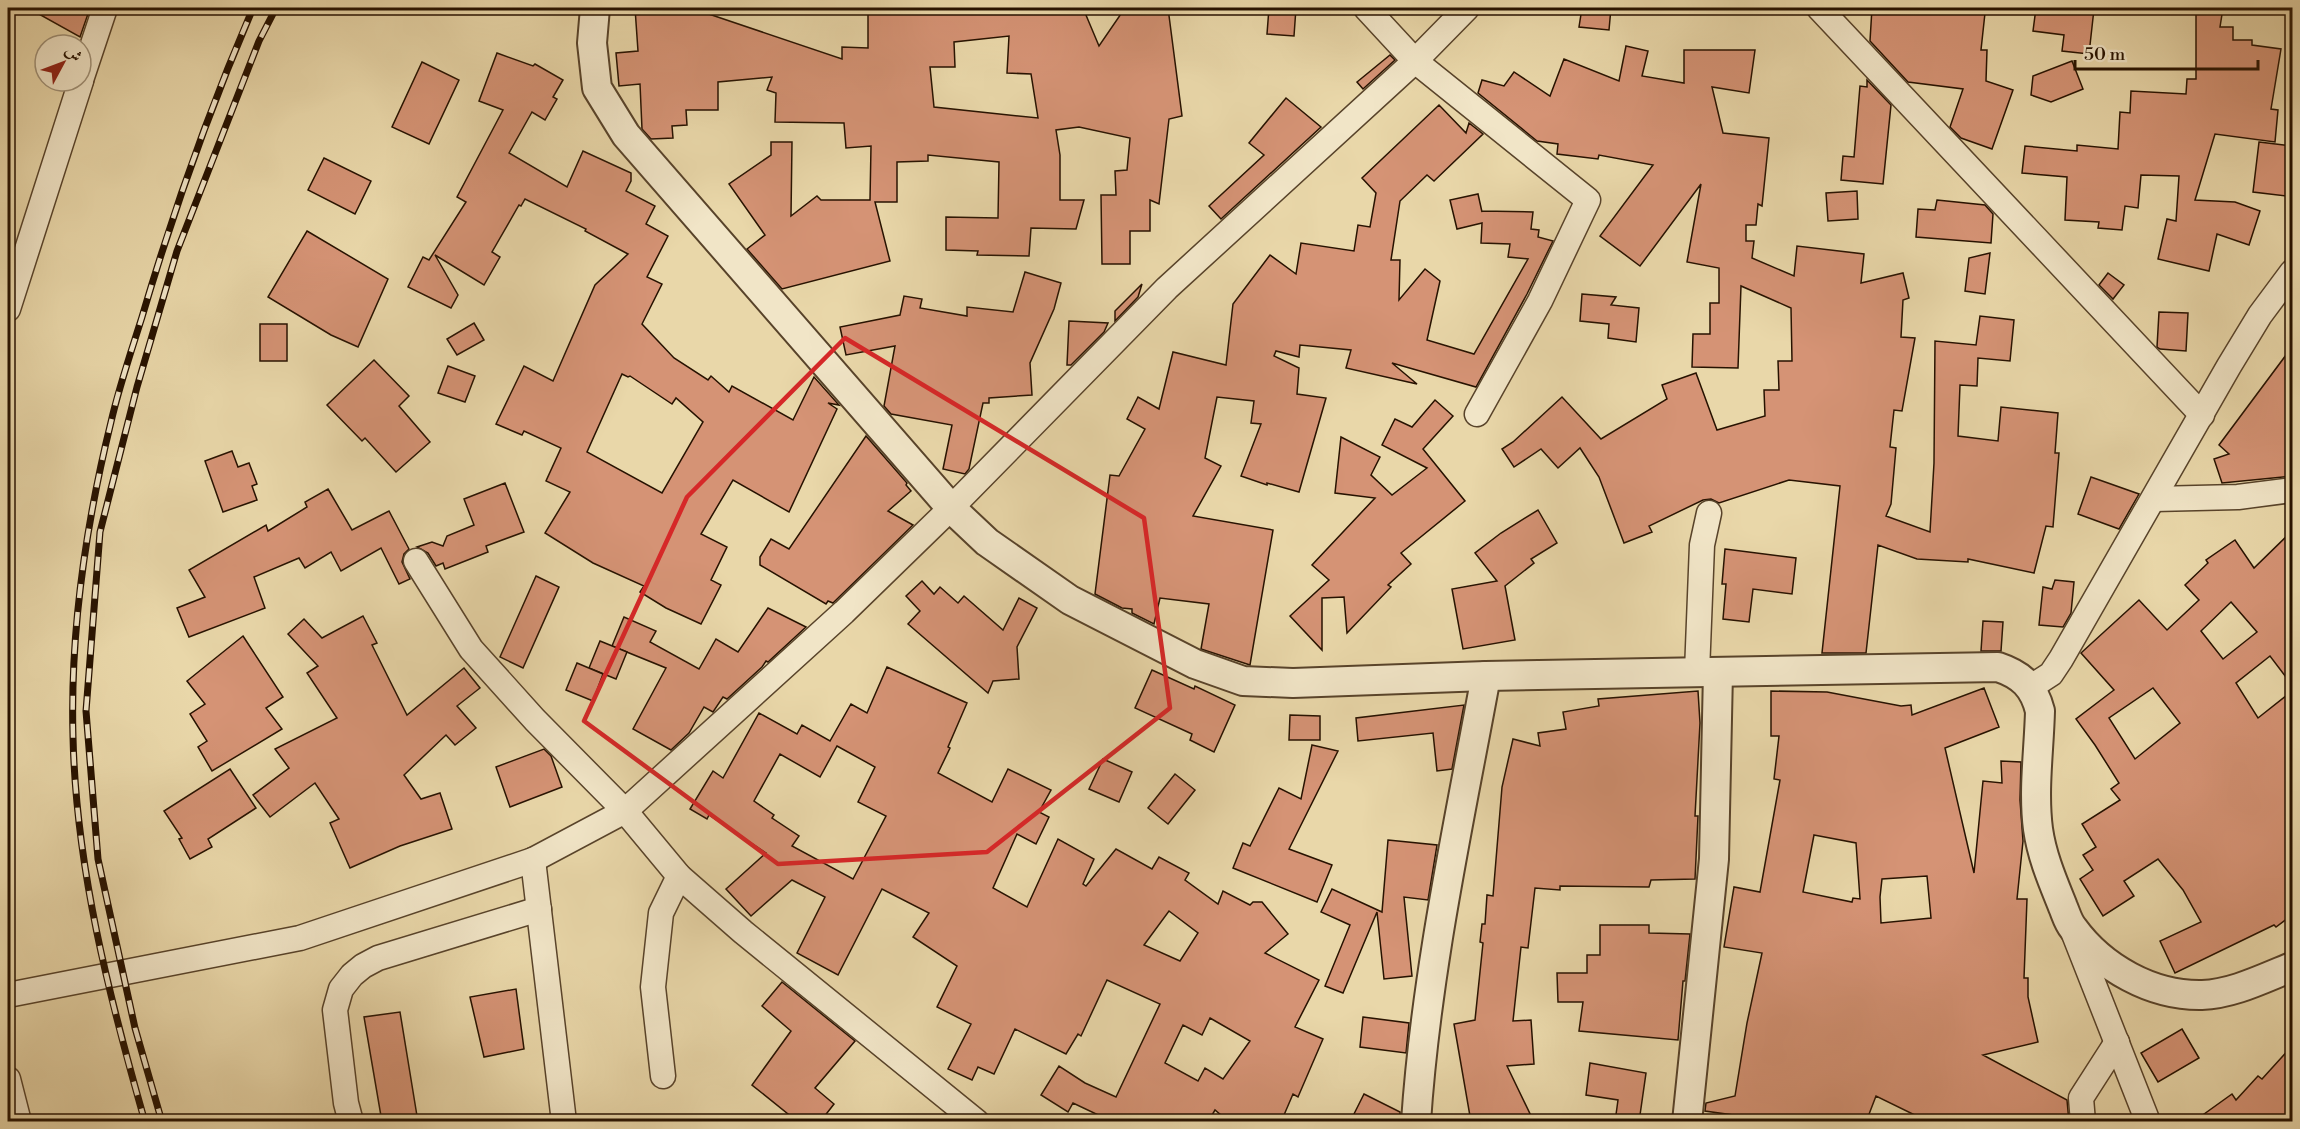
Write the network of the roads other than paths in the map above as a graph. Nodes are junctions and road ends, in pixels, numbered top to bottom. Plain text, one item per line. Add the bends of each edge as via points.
1 (105, 8) edge
2 (595, 8) edge
3 (1366, 8) edge
4 (1467, 8) edge
5 (1819, 8) edge
6 (93, 44) edge
7 (1415, 61) junction
8 (77, 93) edge
9 (2292, 272) edge
10 (8, 309) edge
11 (1477, 414) dead end
12 (2202, 415) junction
13 (2292, 490) edge
14 (2154, 499) junction
15 (951, 508) junction
16 (1709, 513) dead end
17 (416, 561) dead end
18 (1708, 672) junction
19 (1486, 675) junction
20 (2031, 687) junction
21 (625, 811) junction
22 (533, 860) junction
23 (679, 876) junction
24 (539, 909) junction
25 (2072, 927) junction
26 (2292, 967) edge
27 (8, 995) edge
28 (2117, 1042) junction
29 (663, 1076) dead end
30 (8, 1079) edge
31 (19, 1122) edge
32 (351, 1122) edge
33 (564, 1122) edge
34 (977, 1122) edge
35 (1416, 1122) edge
36 (1687, 1122) edge
37 (2083, 1122) edge
38 (2148, 1122) edge

1 - 6 street
2 - 15 street via 592,43 597,88 626,135
3 - 7 street
4 - 7 street
5 - 12 street
7 - 11 street via 1588,200 1540,301
7 - 15 street via 1167,288
8 - 10 street
9 - 12 street via 2260,315
12 - 14 street
13 - 14 street via 2238,497
14 - 20 street via 2061,660 2051,674
15 - 19 street via 987,542 1070,600 1195,664 1243,681 1293,683
15 - 21 street via 844,612
16 - 18 street via 1702,545
17 - 21 street via 471,649
18 - 19 street
18 - 20 street via 1998,667
18 - 36 street via 1714,859
19 - 35 street via 1439,935
20 - 25 street via 2040,711 2036,807 2039,832 2044,859
21 - 22 street
21 - 23 street
22 - 24 street
22 - 27 street via 300,938
23 - 29 street via 661,913 654,987
23 - 34 street
24 - 32 street via 378,958 352,975 340,989 335,1010
24 - 33 street
25 - 26 street via 2106,961 2134,980 2167,992 2202,995 2235,989
25 - 28 street
28 - 37 street via 2081,1098
28 - 38 street
30 - 31 street

